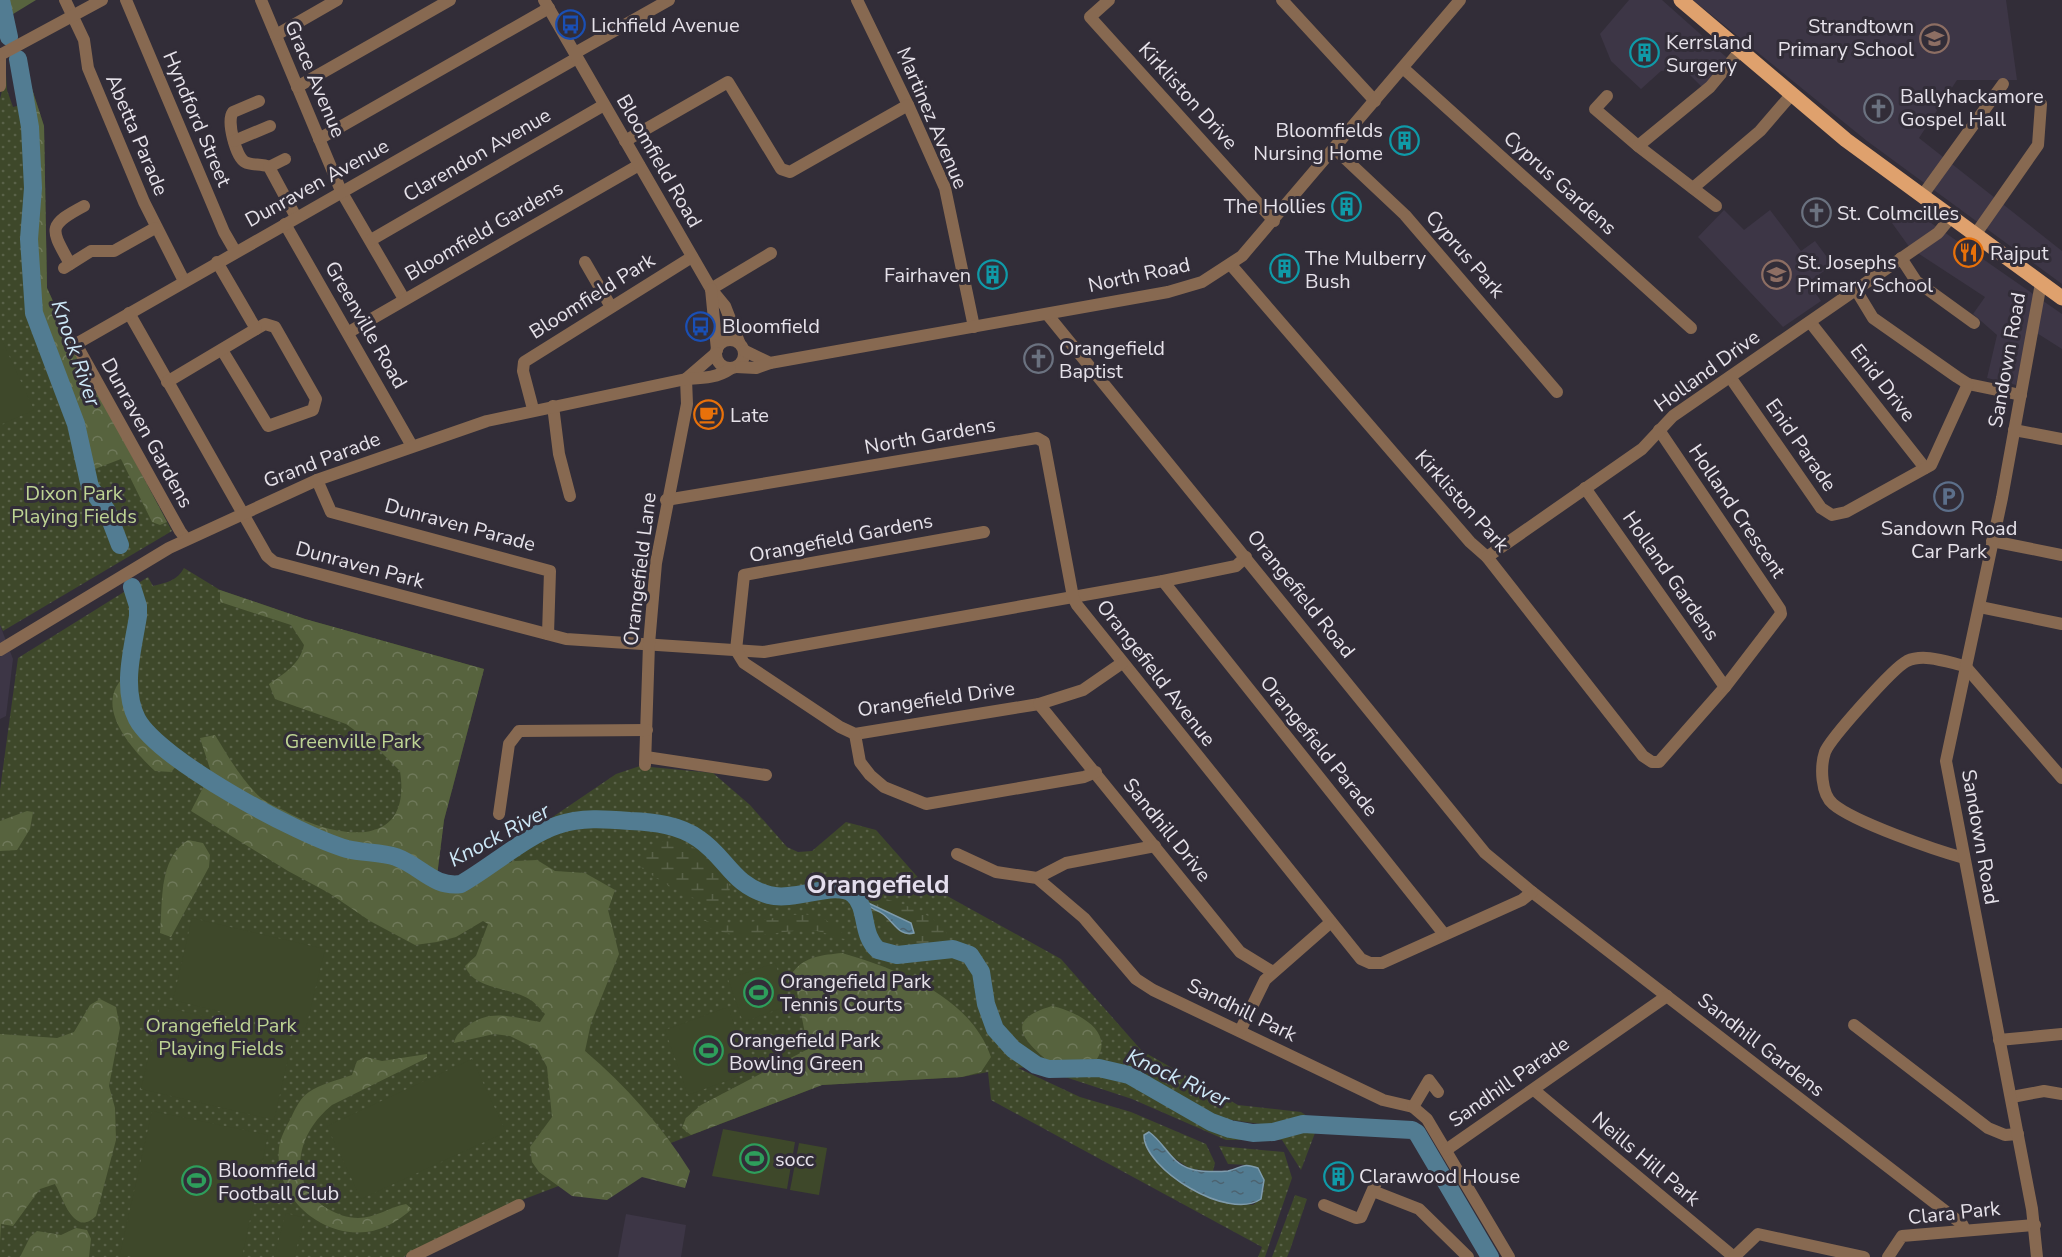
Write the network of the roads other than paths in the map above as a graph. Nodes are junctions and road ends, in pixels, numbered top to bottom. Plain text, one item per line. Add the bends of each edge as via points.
1 (65, 0) edge
2 (102, 0) edge
3 (126, 0) edge
4 (261, 0) edge
5 (337, 0) edge
6 (450, 0) edge
7 (669, 0) edge
8 (857, 0) edge
9 (1109, 0) edge
10 (1282, 0) edge
11 (1460, 0) edge
12 (1681, 0) edge
13 (546, 4) edge
14 (74, 16) junction
15 (276, 35) junction
16 (1740, 51) junction
17 (7, 52) edge
18 (576, 56) junction
19 (1403, 68) junction
20 (2003, 84) dead end
21 (0, 86) edge
22 (297, 87) junction
23 (1791, 95) junction
24 (1607, 96) dead end
25 (259, 101) dead end
26 (1375, 101) junction
27 (2041, 104) dead end
28 (604, 105) junction
29 (908, 105) junction
30 (270, 126) dead end
31 (319, 139) junction
32 (234, 141) junction
33 (625, 141) junction
34 (1638, 146) junction
35 (1335, 149) junction
36 (285, 159) dead end
37 (639, 165) junction
38 (269, 167) junction
39 (1692, 188) junction
40 (341, 191) junction
41 (1922, 196) junction
42 (84, 206) dead end
43 (1716, 206) dead end
44 (1951, 217) junction
45 (291, 220) junction
46 (1274, 220) junction
47 (155, 228) junction
48 (1975, 235) junction
49 (370, 240) junction
50 (235, 251) junction
51 (771, 253) dead end
52 (692, 257) junction
53 (1901, 258) junction
54 (217, 262) junction
55 (585, 262) dead end
56 (1231, 265) junction
57 (184, 280) junction
58 (2041, 283) junction
59 (711, 290) junction
60 (1856, 290) junction
61 (2062, 298) edge
62 (404, 299) junction
63 (611, 307) junction
64 (129, 313) junction
65 (1047, 314) junction
66 (1810, 322) junction
67 (1974, 323) dead end
68 (974, 327) junction
69 (1691, 328) dead end
70 (256, 329) junction
71 (349, 332) junction
72 (76, 344) joint
73 (742, 347) junction
74 (222, 350) junction
75 (716, 351) junction
76 (770, 363) junction
77 (733, 368) junction
78 (1730, 377) junction
79 (686, 379) junction
80 (167, 382) junction
81 (1968, 384) junction
82 (1557, 392) dead end
83 (2021, 395) junction
84 (553, 406) junction
85 (533, 410) junction
86 (1659, 430) junction
87 (2014, 430) junction
88 (2062, 439) edge
89 (412, 447) junction
90 (1924, 468) junction
91 (317, 480) junction
92 (1585, 488) junction
93 (570, 496) dead end
94 (666, 500) junction
95 (243, 513) junction
96 (984, 532) dead end
97 (186, 539) junction
98 (1992, 541) junction
99 (2062, 555) edge
100 (1246, 557) junction
101 (1487, 557) junction
102 (1163, 581) junction
103 (1073, 597) junction
104 (1980, 607) junction
105 (2062, 624) edge
106 (548, 634) junction
107 (649, 644) junction
108 (0, 650) edge
109 (736, 650) junction
110 (1122, 663) junction
111 (1965, 666) junction
112 (1725, 687) junction
113 (1039, 704) junction
114 (647, 730) junction
115 (855, 734) junction
116 (1096, 772) junction
117 (766, 775) dead end
118 (2062, 778) edge
119 (499, 814) dead end
120 (1155, 846) junction
121 (957, 854) dead end
122 (1964, 858) junction
123 (1037, 878) junction
124 (1532, 892) junction
125 (1331, 922) junction
126 (1444, 934) junction
127 (1273, 972) junction
128 (1667, 996) junction
129 (1854, 1025) dead end
130 (1240, 1031) junction
131 (2062, 1034) edge
132 (1999, 1040) junction
133 (1534, 1090) junction
134 (1438, 1092) dead end
135 (2062, 1094) edge
136 (2012, 1097) junction
137 (1413, 1107) junction
138 (2018, 1134) junction
139 (1446, 1150) junction
140 (1378, 1178) dead end
141 (1373, 1191) junction
142 (519, 1205) dead end
143 (1324, 1205) dead end
144 (2035, 1225) junction
145 (1965, 1230) junction
146 (412, 1257) edge
147 (1468, 1257) edge
148 (1509, 1257) edge
149 (1734, 1257) edge
150 (1864, 1257) edge
151 (1888, 1257) edge
152 (2037, 1257) edge

1 - 14 street, Abetta Parade
2 - 14 street
3 - 50 street, Hyndford Street
4 - 15 street, Grace Avenue
5 - 15 street
6 - 22 street
7 - 18 street, Dunraven Avenue
8 - 29 street, Martinez Avenue
9 - 46 street, Kirkliston Drive via 1090,17
10 - 26 street
11 - 19 street, North Road
12 - 16 main road
13 - 18 street, Bloomfield Road
13 - 31 street
14 - 17 street
14 - 47 street, Abetta Parade via 84,40 88,68
15 - 22 street, Grace Avenue
16 - 23 main road
16 - 34 street via 1710,87
17 - 21 street
18 - 28 street, Bloomfield Road
18 - 40 street, Dunraven Avenue
19 - 26 street, North Road
19 - 69 street, Cyprus Gardens
20 - 41 street
22 - 31 street, Grace Avenue
23 - 39 street via 1760,131
23 - 41 main road
24 - 34 street via 1595,109
25 - 32 street via 230,115 228,123
26 - 35 street, North Road
27 - 48 street via 2041,132 2036,149
28 - 33 street, Bloomfield Road
28 - 49 street, Clarendon Avenue
29 - 33 street via 790,172 781,169 728,82
29 - 68 street, Martinez Avenue via 945,188
30 - 32 street
31 - 40 street, Grace Avenue
32 - 38 street via 243,161
33 - 37 street, Bloomfield Road
34 - 39 street
35 - 46 street, North Road
35 - 82 street, Cyprus Park via 1405,215
36 - 38 street
37 - 52 street, Bloomfield Road
37 - 62 street, Bloomfield Gardens
38 - 45 street, Greenville Road
39 - 43 street
40 - 45 street, Dunraven Avenue
40 - 49 street, Grace Avenue
41 - 44 main road
42 - 47 street via 59,219 55,229 67,266 91,251 114,250
44 - 48 main road
44 - 53 street, Holland Drive via 1938,232
45 - 50 street, Dunraven Avenue
45 - 71 street, Greenville Road
46 - 56 street, North Road
47 - 57 street, Abetta Parade
48 - 58 main road
49 - 62 street, Grace Avenue
50 - 54 street, Dunraven Avenue
51 - 59 street
52 - 59 street, Bloomfield Road
52 - 63 street, Bloomfield Park
53 - 60 street, Holland Drive
53 - 67 street via 1916,281
54 - 57 street, Dunraven Avenue
54 - 70 street
55 - 63 street
56 - 65 street, North Road via 1202,282 1168,292
56 - 101 street, Kirkliston Park
57 - 64 street, Dunraven Avenue
58 - 61 main road
58 - 83 street, Sandown Road
59 - 73 street, Bloomfield Road via 725,306
59 - 75 street
60 - 66 street, Holland Drive
60 - 81 street via 1873,318
62 - 71 street, Bloomfield Gardens
63 - 85 street, Bloomfield Park via 524,362
64 - 72 street, Dunraven Avenue
64 - 80 street, Dunraven Park
65 - 68 street, North Road
65 - 100 street, Orangefield Road
66 - 78 street, Holland Drive
66 - 90 street, Enid Drive
68 - 76 street, North Road
70 - 74 street
70 - 74 street via 265,324 275,327 316,399 313,410 268,426
71 - 89 street, Greenville Road
72 - 97 street, Dunraven Gardens
73 - 75 street via 726,340
73 - 76 street
73 - 77 street via 743,361
74 - 80 street
75 - 77 street via 721,365
75 - 79 street, Grand Parade
76 - 77 street, North Road via 756,368
77 - 79 street, Grand Parade via 716,376
78 - 86 street, Holland Drive via 1672,416
78 - 90 street, Enid Parade via 1826,512 1846,512
79 - 84 street, Grand Parade
79 - 94 street, Orangefield Lane via 687,404
80 - 95 street, Dunraven Park
81 - 83 street
81 - 90 street, Enid Parade via 1936,459
83 - 87 street, Sandown Road
84 - 85 street, Grand Parade
84 - 93 street via 559,454
85 - 89 street, Grand Parade
86 - 92 street, Holland Drive via 1642,449
86 - 112 street, Holland Crescent via 1780,609 1781,614
87 - 88 street
87 - 98 street, Sandown Road
89 - 91 street, Grand Parade
91 - 95 street, Grand Parade
91 - 106 street, Dunraven Parade via 331,512 550,571
92 - 101 street, Holland Drive
92 - 112 street, Holland Gardens
94 - 103 street, North Gardens via 1036,438 1044,442
94 - 107 street, Orangefield Lane
95 - 97 street, Grand Parade
95 - 106 street, Dunraven Park via 267,556 280,565
96 - 109 street, Orangefield Gardens via 744,575
97 - 108 street, Grand Parade
98 - 99 street
98 - 104 street, Sandown Road
100 - 102 street via 1236,566
100 - 124 street, Orangefield Road via 1462,827
101 - 112 street, Kirkliston Park via 1643,756 1652,762 1659,762
102 - 103 street
102 - 126 street, Orangefield Parade
103 - 109 street, Orangefield Avenue via 764,652
103 - 110 street, Orangefield Avenue
104 - 105 street
104 - 111 street, Sandown Road
106 - 107 street, Dunraven Park via 566,639
107 - 109 street, Orangefield Avenue
107 - 114 street, Orangefield Lane
109 - 115 street, Orangefield Drive via 744,663
110 - 113 street, Orangefield Drive via 1083,690
110 - 125 street, Orangefield Avenue
111 - 118 street
111 - 122 street, Sandown Road via 1946,761
111 - 122 street via 1914,659 1887,675 1825,752 1822,784 1832,803 1855,816
113 - 115 street, Orangefield Drive
113 - 116 street, Sandhill Drive
114 - 117 street, Orangefield Lane via 646,761
114 - 119 street via 519,731 509,744
115 - 116 street via 860,762 870,775 884,787 926,804
116 - 120 street, Sandhill Drive
120 - 123 street via 1066,863
120 - 127 street, Sandhill Drive via 1240,952
121 - 123 street via 996,872
122 - 132 street, Sandown Road
123 - 130 street, Sandhill Park via 1084,918 1136,979
124 - 126 street, Orangefield Avenue
124 - 128 street, Sandhill Gardens
125 - 126 street, Orangefield Avenue via 1361,959 1370,963 1382,963
125 - 127 street
127 - 130 street via 1265,980
128 - 133 street, Sandhill Parade
128 - 145 street, Sandhill Gardens
129 - 138 street via 1989,1128 2005,1135
130 - 137 street, Sandhill Park via 1383,1100
131 - 132 street
132 - 136 street, Sandown Road
133 - 139 street, Sandhill Parade
133 - 149 street, Neills Hill Park
134 - 137 street via 1430,1080
135 - 136 street via 2044,1090
136 - 138 street, Sandown Road
137 - 139 street via 1427,1119
138 - 144 street, Sandown Road
139 - 148 street, Sandhill Parade
140 - 141 street
141 - 143 street via 1361,1217
141 - 147 street via 1419,1209
142 - 146 street
144 - 145 street, Clara Park
144 - 152 street, Sandown Road
145 - 151 street, Clara Park via 1902,1236
149 - 150 street via 1758,1234

